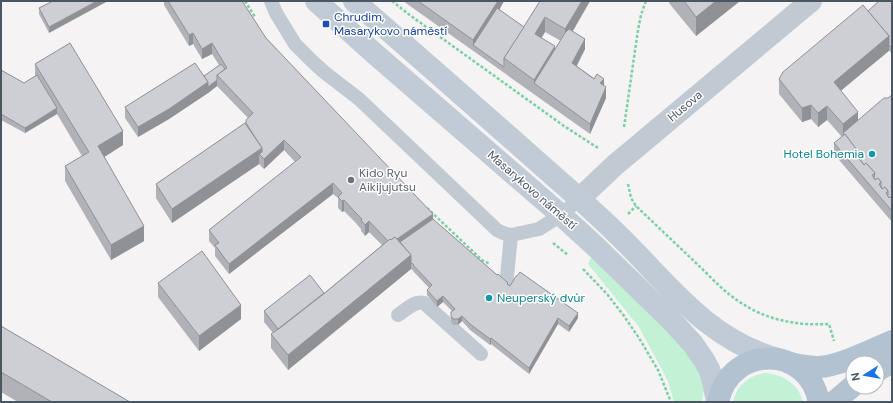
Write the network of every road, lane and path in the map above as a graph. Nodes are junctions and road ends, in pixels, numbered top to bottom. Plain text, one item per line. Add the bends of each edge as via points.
1 (271, 1) edge
2 (316, 1) edge
3 (354, 1) edge
4 (392, 1) edge
5 (646, 1) edge
6 (812, 1) edge
7 (633, 150) junction
8 (615, 166) junction
9 (579, 199) junction
10 (561, 215) junction
11 (511, 235) junction
12 (582, 268) dead end
13 (506, 287) edge
14 (398, 315) dead end
15 (892, 341) edge
16 (481, 354) dead end
17 (782, 360) junction
18 (841, 362) junction
19 (845, 393) edge
20 (671, 402) edge
21 (717, 402) edge
22 (819, 402) edge
23 (834, 402) edge

1 - 11 lane via 295,44 313,62 360,99 497,230
2 - 10 main road, Masarykovo náměstí
3 - 9 main road, Masarykovo náměstí
4 - 8 path via 601,150
5 - 7 path via 638,30 622,136
6 - 7 street, Husova
7 - 8 street, Husova
8 - 9 street, Husova
8 - 18 path via 628,183 631,198 636,206 734,298 771,318 794,323 829,324
9 - 10 lane, Husova
9 - 17 main road, Masarykovo náměstí via 708,324 760,354
10 - 11 lane, Husova via 539,230
10 - 21 main road, Masarykovo náměstí via 693,344 711,374
11 - 13 lane
12 - 20 path via 607,294 639,338 658,370
14 - 16 lane via 422,302 464,331
15 - 18 main road
17 - 18 main road via 818,367
17 - 21 main road, Masarykovo náměstí via 765,358 742,366 724,383
17 - 22 main road, Masarykovo náměstí via 798,368 809,378
19 - 23 main road

